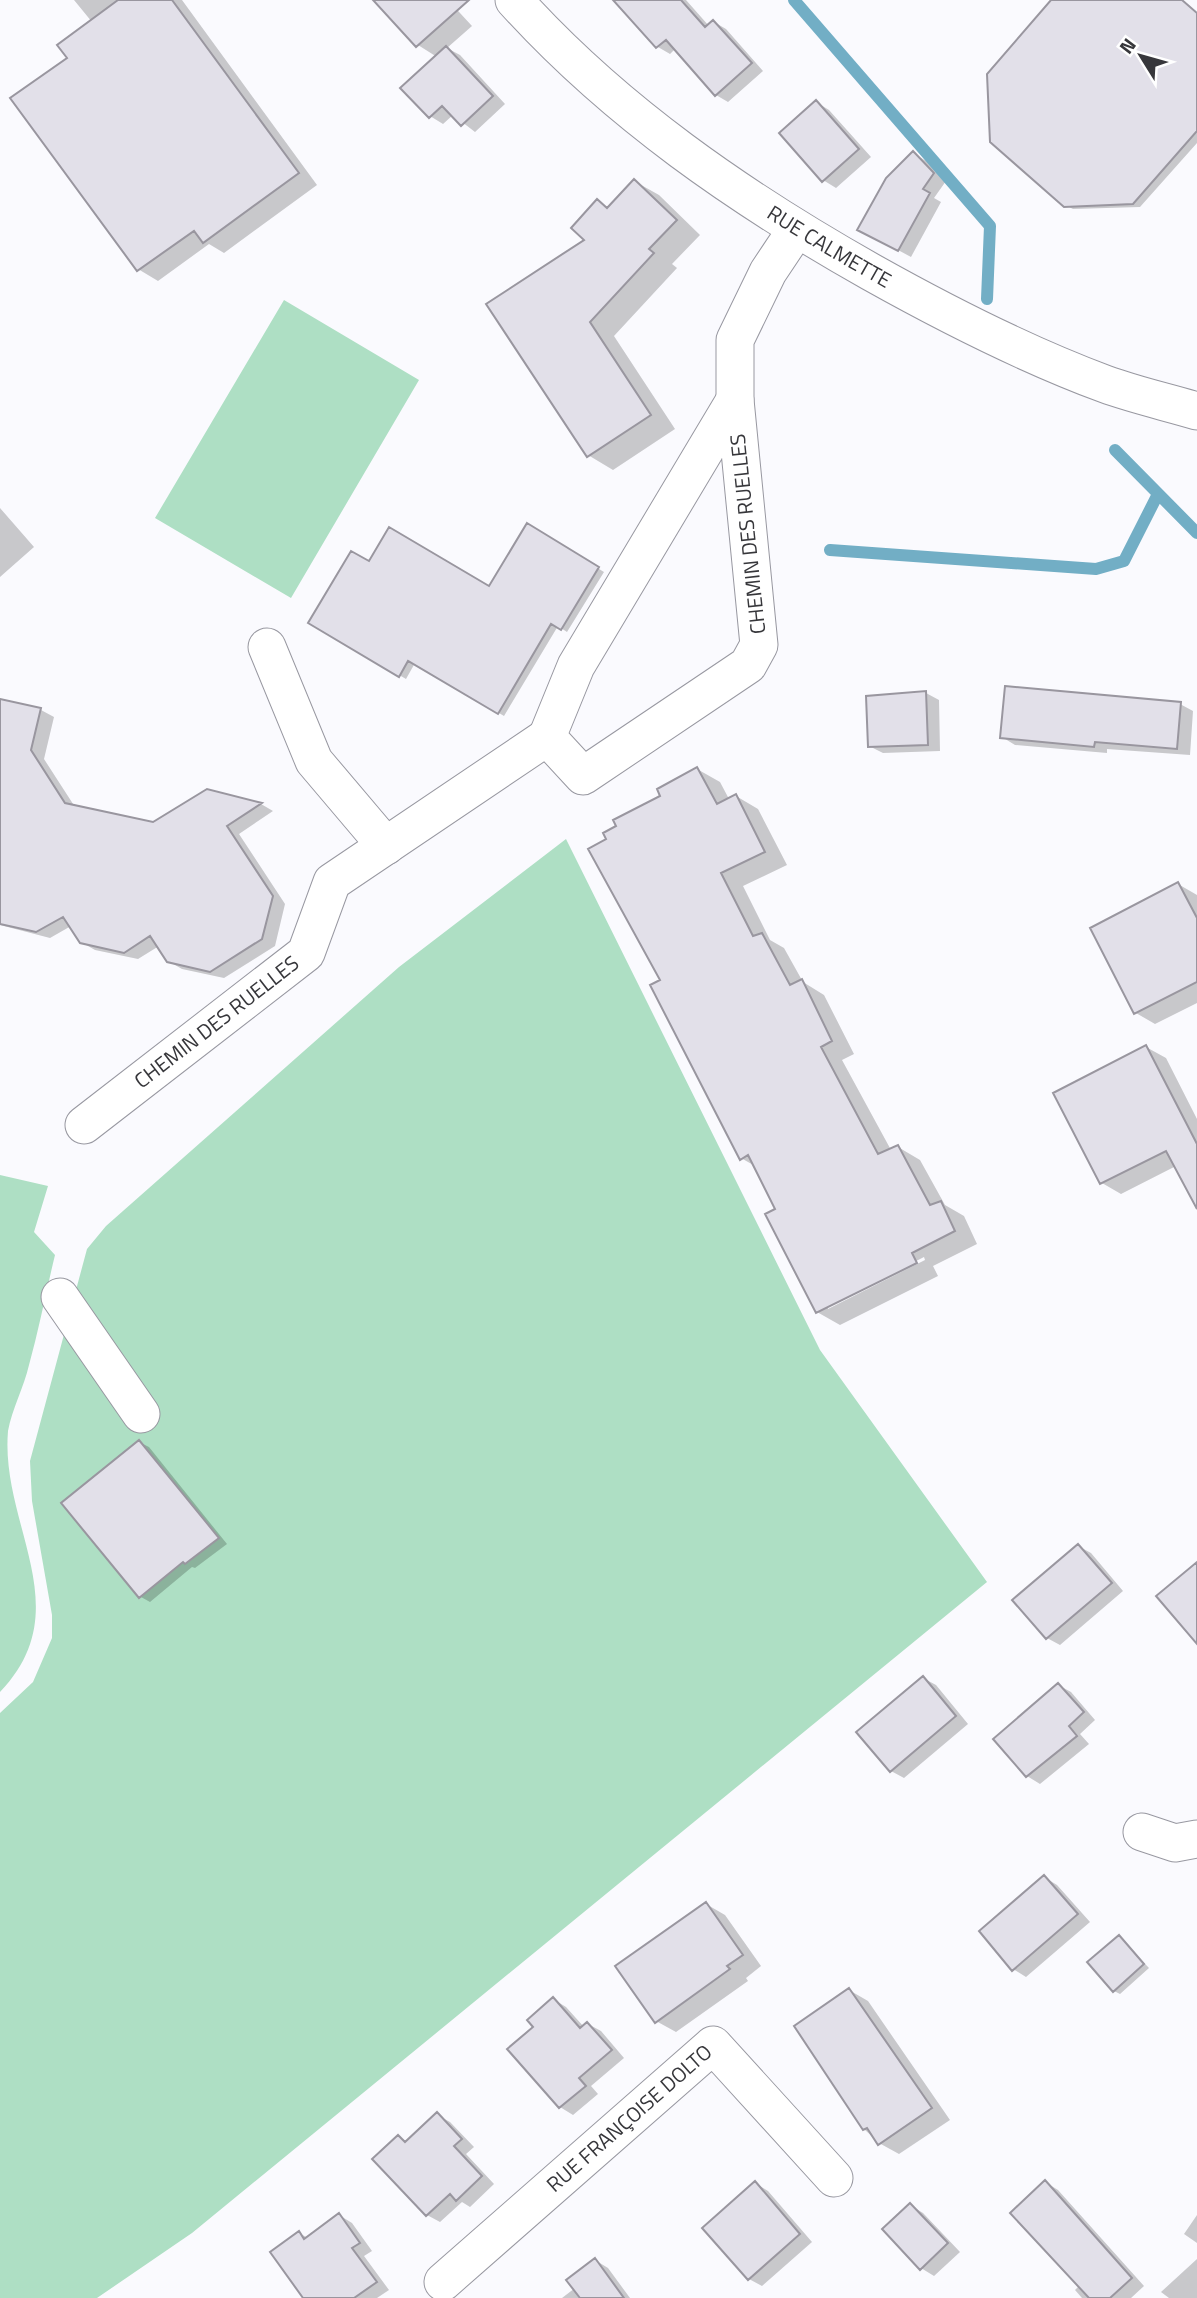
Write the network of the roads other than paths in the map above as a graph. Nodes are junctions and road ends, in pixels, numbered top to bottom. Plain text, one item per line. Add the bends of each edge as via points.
1 (514, 0) edge
2 (796, 230) junction
3 (735, 400) junction
4 (1197, 411) edge
5 (267, 646) dead end
6 (547, 737) junction
7 (386, 846) junction
8 (84, 1125) dead end
9 (60, 1297) dead end
10 (141, 1414) dead end
11 (1142, 1832) dead end
12 (1197, 1839) edge
13 (834, 2178) dead end
14 (441, 2293) edge

1 - 2 street, RUE CALMETTE via 556,45 685,155
2 - 3 street, CHEMIN DES RUELLES via 768,272 735,340
2 - 4 street, RUE CALMETTE via 1026,352 1107,385
3 - 6 street, CHEMIN DES RUELLES via 576,666
3 - 6 street, CHEMIN DES RUELLES via 759,645 748,665 583,776
5 - 7 street via 314,761
6 - 7 street, CHEMIN DES RUELLES
7 - 8 street, CHEMIN DES RUELLES via 332,882 306,953
9 - 10 street
11 - 12 street via 1175,1843
13 - 14 street, RUE FRANÇOISE DOLTO via 713,2045

